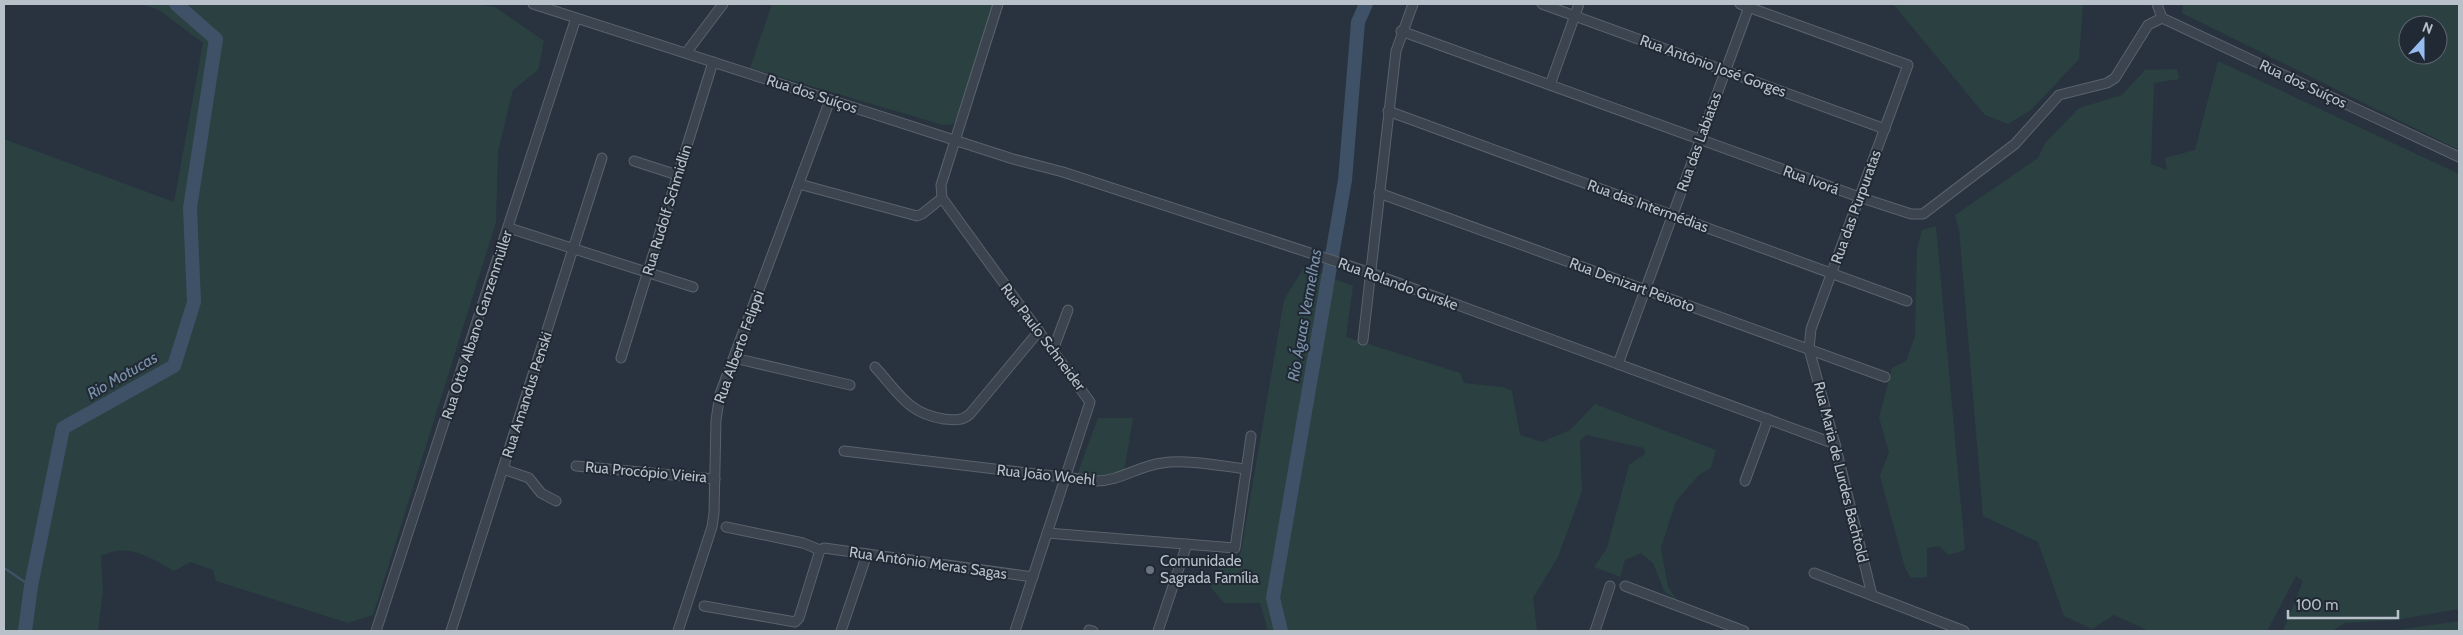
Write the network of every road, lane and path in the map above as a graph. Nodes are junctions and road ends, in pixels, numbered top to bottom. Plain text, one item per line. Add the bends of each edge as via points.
1 (533, 4) edge
2 (723, 4) edge
3 (998, 4) edge
4 (1413, 4) edge
5 (1542, 4) edge
6 (1579, 4) edge
7 (2157, 4) edge
8 (1746, 5) edge
9 (1575, 16) junction
10 (576, 18) junction
11 (2162, 18) junction
12 (1401, 31) junction
13 (686, 53) junction
14 (713, 62) junction
15 (1725, 71) junction
16 (1550, 85) junction
17 (830, 100) junction
18 (1388, 111) junction
19 (1884, 129) junction
20 (955, 140) junction
21 (1700, 140) junction
22 (2459, 157) edge
23 (602, 158) dead end
24 (634, 161) dead end
25 (678, 175) junction
26 (799, 184) junction
27 (1379, 193) junction
28 (1859, 197) junction
29 (942, 198) junction
30 (1672, 215) junction
31 (509, 228) junction
32 (574, 248) junction
33 (647, 272) junction
34 (1371, 273) junction
35 (1832, 274) junction
36 (693, 287) dead end
37 (1645, 290) junction
38 (1907, 302) dead end
39 (1068, 310) dead end
40 (1039, 331) junction
41 (1363, 340) dead end
42 (1809, 349) junction
43 (1052, 350) junction
44 (621, 358) dead end
45 (734, 358) junction
46 (1618, 364) junction
47 (874, 367) dead end
48 (1885, 377) dead end
49 (850, 385) dead end
50 (1768, 419) junction
51 (1251, 436) dead end
52 (1835, 444) junction
53 (844, 452) dead end
54 (576, 466) dead end
55 (503, 469) junction
56 (1246, 469) junction
57 (715, 478) junction
58 (1065, 479) junction
59 (1745, 481) dead end
60 (556, 502) dead end
61 (726, 527) dead end
62 (1047, 533) junction
63 (1187, 544) junction
64 (822, 549) junction
65 (867, 554) junction
66 (1814, 573) dead end
67 (1033, 577) junction
68 (1610, 586) dead end
69 (1624, 586) dead end
70 (1872, 595) junction
71 (704, 606) dead end
72 (376, 631) edge
73 (451, 631) edge
74 (678, 631) edge
75 (842, 631) edge
76 (1015, 631) edge
77 (1158, 631) edge
78 (1595, 631) edge
79 (1744, 631) edge
80 (1964, 631) edge

1 - 10 street, Rua dos Suíços
2 - 13 street
3 - 20 street
4 - 12 street
5 - 9 street, Rua Antônio José Gorges
6 - 9 street
7 - 11 street
8 - 15 street, Rua das Labiatas
8 - 19 street, Rua das Purpuratas via 1908,65
9 - 15 street, Rua Antônio José Gorges
9 - 16 street
10 - 13 street, Rua dos Suíços
10 - 31 street, Rua Otto Albano Ganzenmüller
11 - 22 street, Rua dos Suíços
11 - 28 street, Rua Ivorá via 2148,25 2115,78 2059,95 2015,144 1922,214 1911,214
12 - 16 street, Rua Ivorá
12 - 18 street
13 - 14 street, Rua dos Suíços
14 - 17 street, Rua dos Suíços
14 - 25 street, Rua Rudolf Schmidlin
15 - 19 street, Rua Antônio José Gorges
15 - 21 street, Rua das Labiatas
16 - 21 street, Rua Ivorá
17 - 20 street, Rua dos Suíços
17 - 26 street, Rua Alberto Felippi
18 - 27 street
18 - 30 street, Rua das Intermédias
19 - 28 street, Rua das Purpuratas
20 - 29 street via 941,185
20 - 34 street, Rua Rolando Gurske
21 - 28 street, Rua Ivorá
21 - 30 street, Rua das Labiatas
23 - 32 street, Rua Amandus Penski
24 - 25 street
25 - 33 street, Rua Rudolf Schmidlin
26 - 29 street via 917,216
26 - 45 street, Rua Alberto Felippi
27 - 34 street
27 - 37 street, Rua Denizart Peixoto
28 - 35 street, Rua das Purpuratas
29 - 40 street, Rua Paulo Schneider
30 - 35 street, Rua das Intermédias
30 - 37 street, Rua das Labiatas
31 - 32 street
31 - 72 street, Rua Otto Albano Ganzenmüller
32 - 33 street
32 - 55 street, Rua Amandus Penski
33 - 36 street
33 - 44 street, Rua Rudolf Schmidlin
34 - 41 street
34 - 46 street, Rua Rolando Gurske
35 - 38 street, Rua das Intermédias
35 - 42 street, Rua das Purpuratas via 1811,329
37 - 42 street, Rua Denizart Peixoto
37 - 46 street, Rua das Labiatas
39 - 43 street
40 - 43 street, Rua Paulo Schneider
40 - 47 street via 970,414 961,420 928,416 916,411
42 - 48 street, Rua Denizart Peixoto
42 - 52 street, Rua Maria de Lurdes Bachtold
43 - 58 street, Rua Paulo Schneider via 1090,402
45 - 49 street
45 - 57 street, Rua Alberto Felippi via 717,407
46 - 50 street, Rua Rolando Gurske
50 - 52 street, Rua Rolando Gurske
50 - 59 street
51 - 56 street
52 - 70 street, Rua Maria de Lurdes Bachtold
53 - 58 street, Rua João Woehl
54 - 57 street, Rua Procópio Vieira
55 - 60 street via 529,478 541,493
55 - 73 street, Rua Amandus Penski
56 - 58 street, Rua João Woehl via 1167,462 1110,480
56 - 63 street via 1235,548
57 - 74 street, Rua Alberto Felippi via 712,527
58 - 62 street, Rua Paulo Schneider
61 - 64 street, Rua Antônio Meras Sagas
62 - 63 street
62 - 67 street, Rua Paulo Schneider
63 - 77 street
64 - 65 street, Rua Antônio Meras Sagas
64 - 71 street via 795,622
65 - 67 street, Rua Antônio Meras Sagas
65 - 75 street
66 - 70 street
67 - 76 street, Rua Paulo Schneider
68 - 78 street
69 - 79 street
70 - 80 street

